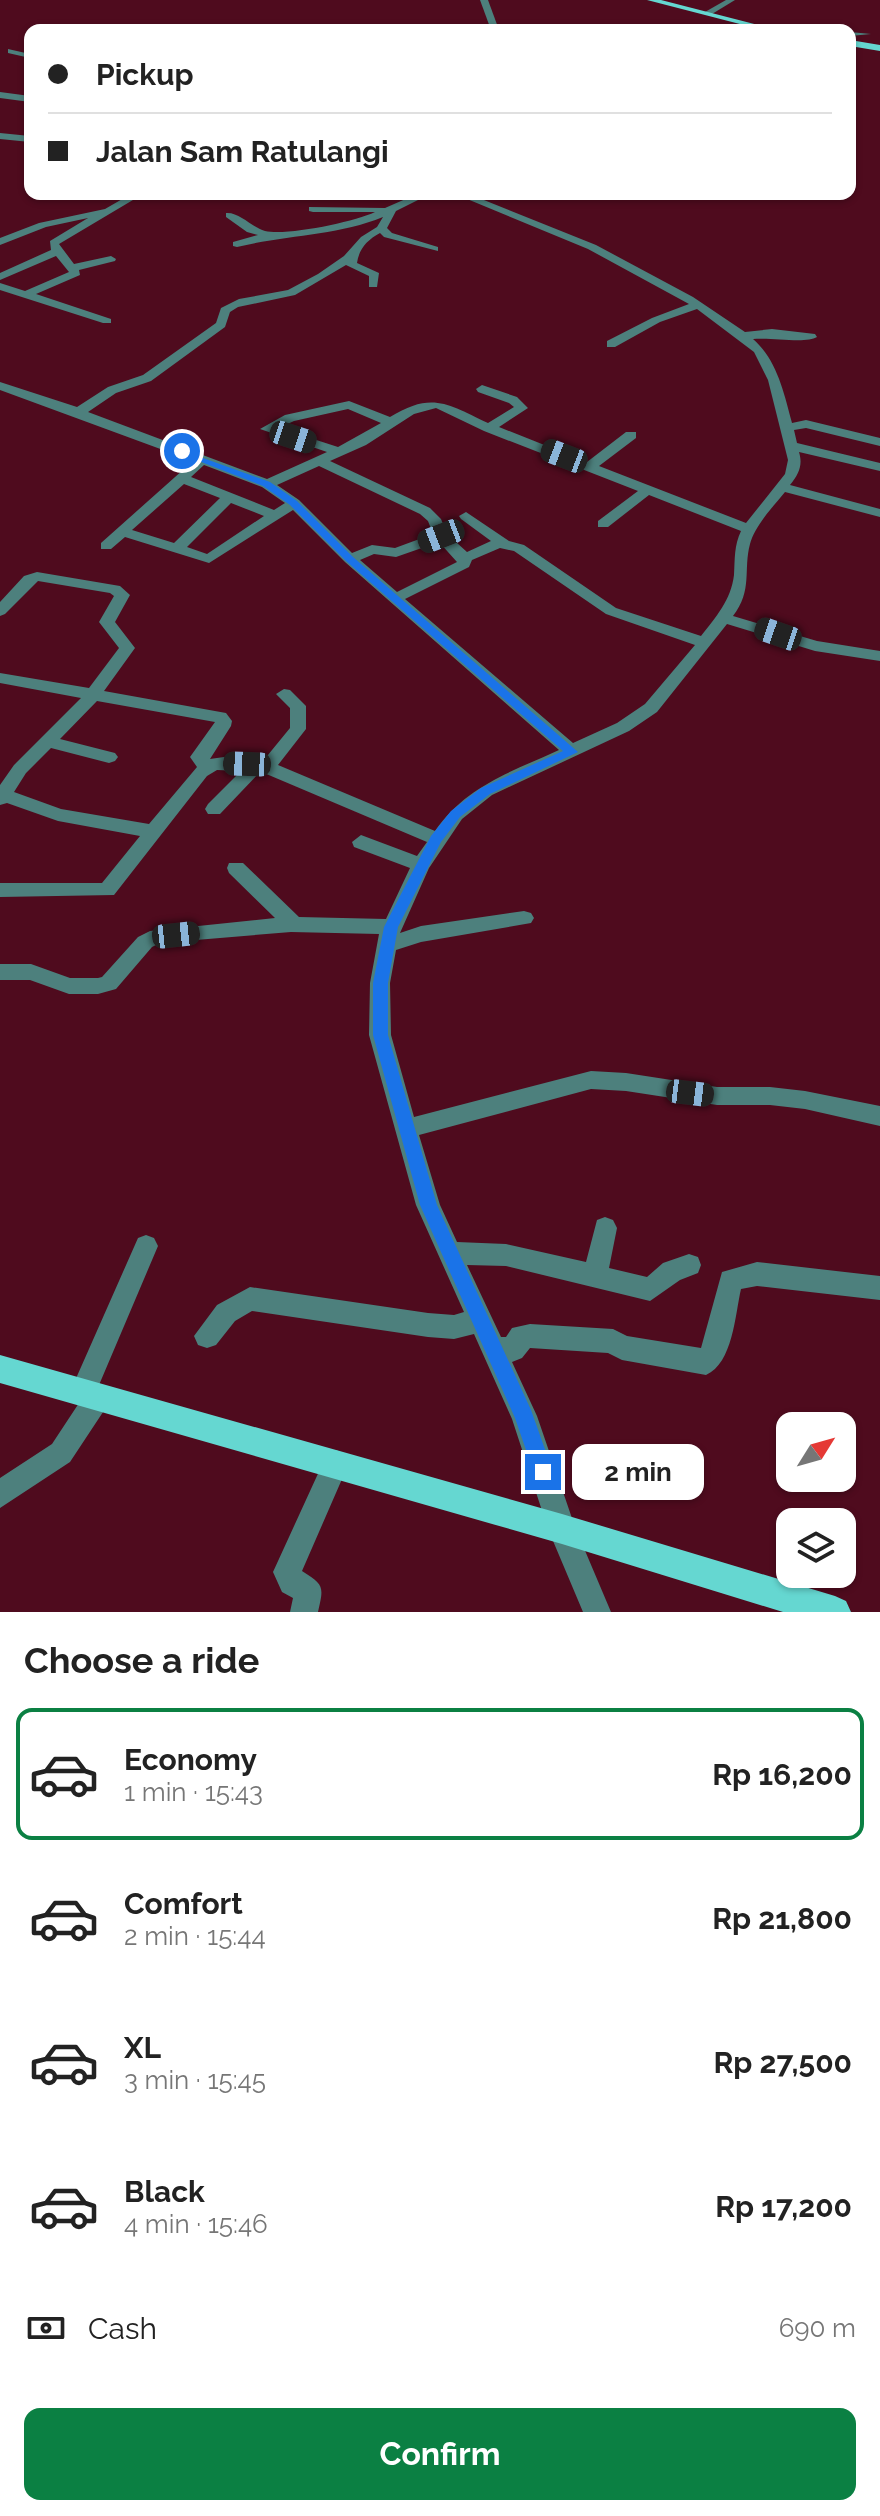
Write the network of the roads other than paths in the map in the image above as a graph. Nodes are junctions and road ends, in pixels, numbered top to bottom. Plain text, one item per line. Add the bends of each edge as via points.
1 (484, 0) edge
2 (651, 0) edge
3 (731, 0) edge
4 (709, 12) junction
5 (493, 24) edge
6 (752, 24) edge
7 (856, 34) edge
8 (867, 34) dead end
9 (856, 44) edge
10 (880, 48) edge
11 (11, 51) dead end
12 (24, 54) edge
13 (0, 95) edge
14 (24, 98) edge
15 (0, 136) edge
16 (24, 138) edge
17 (127, 200) edge
18 (413, 200) edge
19 (475, 200) edge
20 (396, 208) junction
21 (313, 209) dead end
22 (108, 211) junction
23 (230, 215) dead end
24 (58, 221) junction
25 (18, 225) dead end
26 (381, 229) junction
27 (270, 235) junction
28 (0, 242) edge
29 (237, 244) dead end
30 (434, 249) dead end
31 (58, 251) junction
32 (353, 254) junction
33 (111, 259) dead end
34 (74, 270) junction
35 (106, 271) dead end
36 (0, 277) edge
37 (373, 285) dead end
38 (0, 286) edge
39 (27, 294) junction
40 (698, 305) junction
41 (107, 321) dead end
42 (743, 336) junction
43 (811, 337) dead end
44 (611, 344) dead end
45 (0, 386) edge
46 (482, 389) dead end
47 (79, 412) junction
48 (390, 422) junction
49 (788, 427) junction
50 (489, 428) junction
51 (342, 432) dead end
52 (631, 435) dead end
53 (361, 442) junction
54 (880, 442) edge
55 (792, 446) junction
56 (340, 452) junction
57 (203, 459) junction
58 (318, 460) junction
59 (590, 466) junction
60 (880, 467) edge
61 (182, 478) junction
62 (267, 484) junction
63 (782, 487) junction
64 (647, 490) junction
65 (229, 497) junction
66 (294, 503) junction
67 (880, 513) edge
68 (274, 515) junction
69 (466, 516) dead end
70 (603, 524) dead end
71 (749, 529) junction
72 (124, 532) junction
73 (441, 536) junction
74 (504, 544) junction
75 (106, 546) dead end
76 (177, 549) junction
77 (465, 558) junction
78 (350, 559) junction
79 (396, 598) junction
80 (0, 611) edge
81 (724, 618) junction
82 (702, 642) junction
83 (880, 656) edge
84 (0, 678) edge
85 (284, 694) dead end
86 (93, 695) junction
87 (49, 742) junction
88 (572, 752) junction
89 (109, 757) dead end
90 (262, 766) junction
91 (206, 767) junction
92 (3, 797) edge
93 (214, 809) dead end
94 (155, 832) junction
95 (436, 839) junction
96 (361, 842) dead end
97 (421, 865) junction
98 (236, 868) dead end
99 (0, 890) edge
100 (524, 918) dead end
101 (296, 925) junction
102 (389, 936) junction
103 (1, 973) edge
104 (880, 1116) edge
105 (405, 1129) junction
106 (605, 1228) dead end
107 (146, 1246) dead end
108 (450, 1253) junction
109 (689, 1265) dead end
110 (596, 1275) junction
111 (880, 1288) edge
112 (480, 1320) junction
113 (207, 1336) dead end
114 (494, 1350) junction
115 (0, 1369) edge
116 (90, 1394) junction
117 (336, 1463) junction
118 (0, 1494) edge
119 (562, 1529) junction
120 (304, 1612) edge
121 (597, 1612) edge
122 (835, 1612) edge

1 - 5 street
2 - 4 main road
3 - 4 street
4 - 6 main road
7 - 8 street
9 - 10 main road
11 - 12 street
13 - 14 street
15 - 16 street
17 - 22 street
18 - 20 street
19 - 40 street via 573,238
20 - 21 street
20 - 26 street
20 - 27 street via 357,224
22 - 24 street
22 - 31 street via 54,243
23 - 27 street via 251,230
24 - 25 street
24 - 28 street
26 - 30 street
26 - 32 street via 362,238
27 - 29 street
31 - 34 street
31 - 36 street
32 - 37 street via 351,264 375,275
32 - 47 street via 299,289 229,307 221,325 201,341 147,378 112,390
33 - 34 street
34 - 35 street
34 - 39 street
38 - 39 street
39 - 41 street
40 - 42 street
40 - 44 street
42 - 43 street
42 - 49 street via 759,350 774,380
45 - 47 street
46 - 50 street via 522,408
47 - 57 street
48 - 50 street via 437,404
48 - 53 street
48 - 56 street via 349,405 290,418 267,429
49 - 54 street via 806,424
49 - 55 street
50 - 59 street
51 - 53 street
52 - 59 street
53 - 56 street
55 - 60 street
55 - 63 street via 792,474
56 - 58 street
57 - 61 street
57 - 62 street
58 - 62 street
58 - 73 street via 425,511
59 - 64 street
61 - 65 street
61 - 72 street
62 - 66 street
63 - 67 street
63 - 71 street
64 - 70 street
64 - 71 street
65 - 68 street
65 - 76 street
66 - 68 street
66 - 78 street
68 - 76 street via 209,559
69 - 74 street
71 - 81 street via 742,545 741,578
72 - 75 street
72 - 76 street
73 - 77 street
73 - 78 street via 396,553 372,549
74 - 77 street
74 - 82 street via 535,556 611,611
77 - 79 street via 464,564
78 - 79 street
79 - 88 street
80 - 86 street via 37,576 121,592 107,622 127,652
81 - 82 street
81 - 83 street via 815,646
82 - 88 street via 651,708
84 - 86 street
85 - 90 street via 298,706 298,729
86 - 87 street
86 - 91 street via 223,719 199,757
87 - 89 street
87 - 92 street via 20,769
88 - 95 street via 486,791 456,814
90 - 91 street
90 - 93 street
90 - 95 street
91 - 94 street
92 - 94 street via 58,815
94 - 99 street via 107,890
95 - 97 street
96 - 97 street
97 - 102 street
98 - 101 street
100 - 102 street
101 - 102 street
101 - 103 street via 157,936 145,942 109,983 85,988 31,972
102 - 105 street via 380,983 380,1035
104 - 105 street via 805,1100 717,1096 591,1080
105 - 108 street via 428,1205
106 - 110 street
107 - 116 street
108 - 110 street via 506,1255
108 - 112 street
109 - 110 street via 650,1289
111 - 114 street via 757,1274 731,1280 713,1353 706,1362 622,1348 613,1341 530,1336 521,1337 513,1349
112 - 113 street via 454,1327 428,1325 250,1299 226,1313
112 - 114 street
114 - 119 street via 524,1416
115 - 116 main road
116 - 117 main road
116 - 118 street via 61,1453
117 - 119 main road
117 - 120 street via 287,1572 292,1582 309,1591
119 - 121 street
119 - 122 main road

